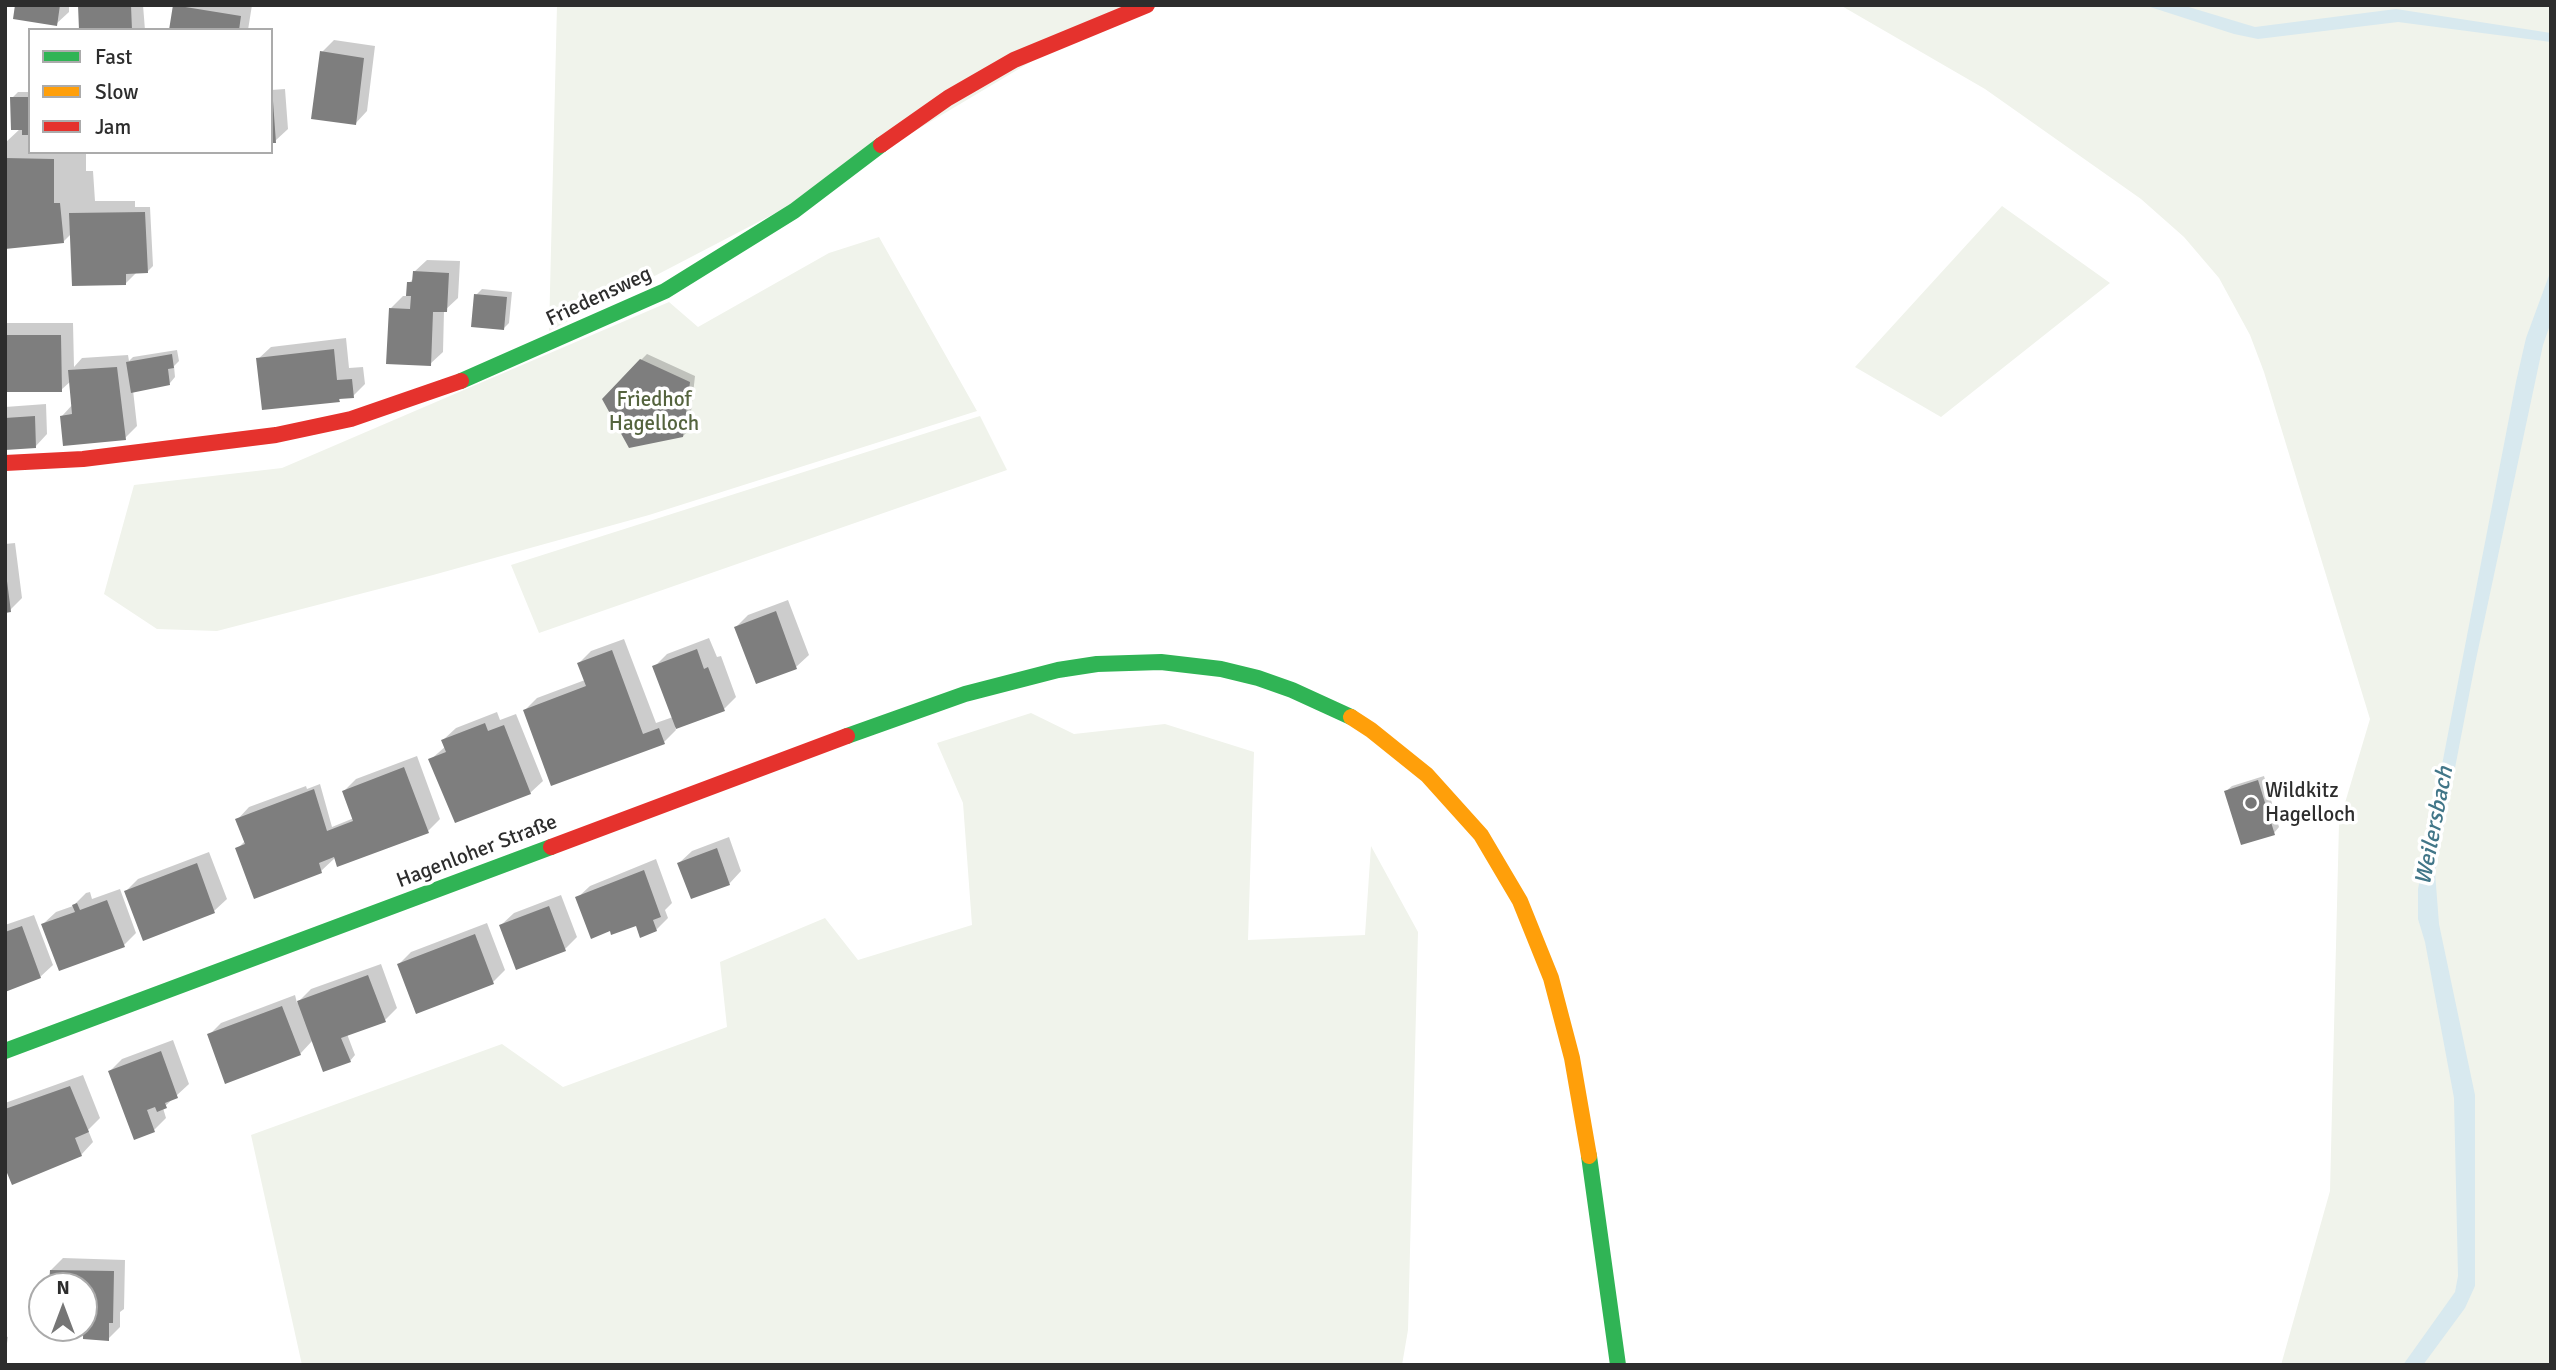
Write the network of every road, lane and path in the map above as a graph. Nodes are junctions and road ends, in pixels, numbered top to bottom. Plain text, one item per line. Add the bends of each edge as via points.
1 (1147, 5) edge
2 (5, 463) edge
3 (5, 1051) edge
4 (1618, 1365) edge

1 - 2 street, Friedensweg via 1014,60 948,98 794,211 665,291 474,376 351,419 276,435
3 - 4 street, Hagenloher Straße via 965,694 1097,664 1161,662 1222,669 1292,690 1343,712 1391,745 1427,775 1481,835 1501,866 1551,978 1572,1058

